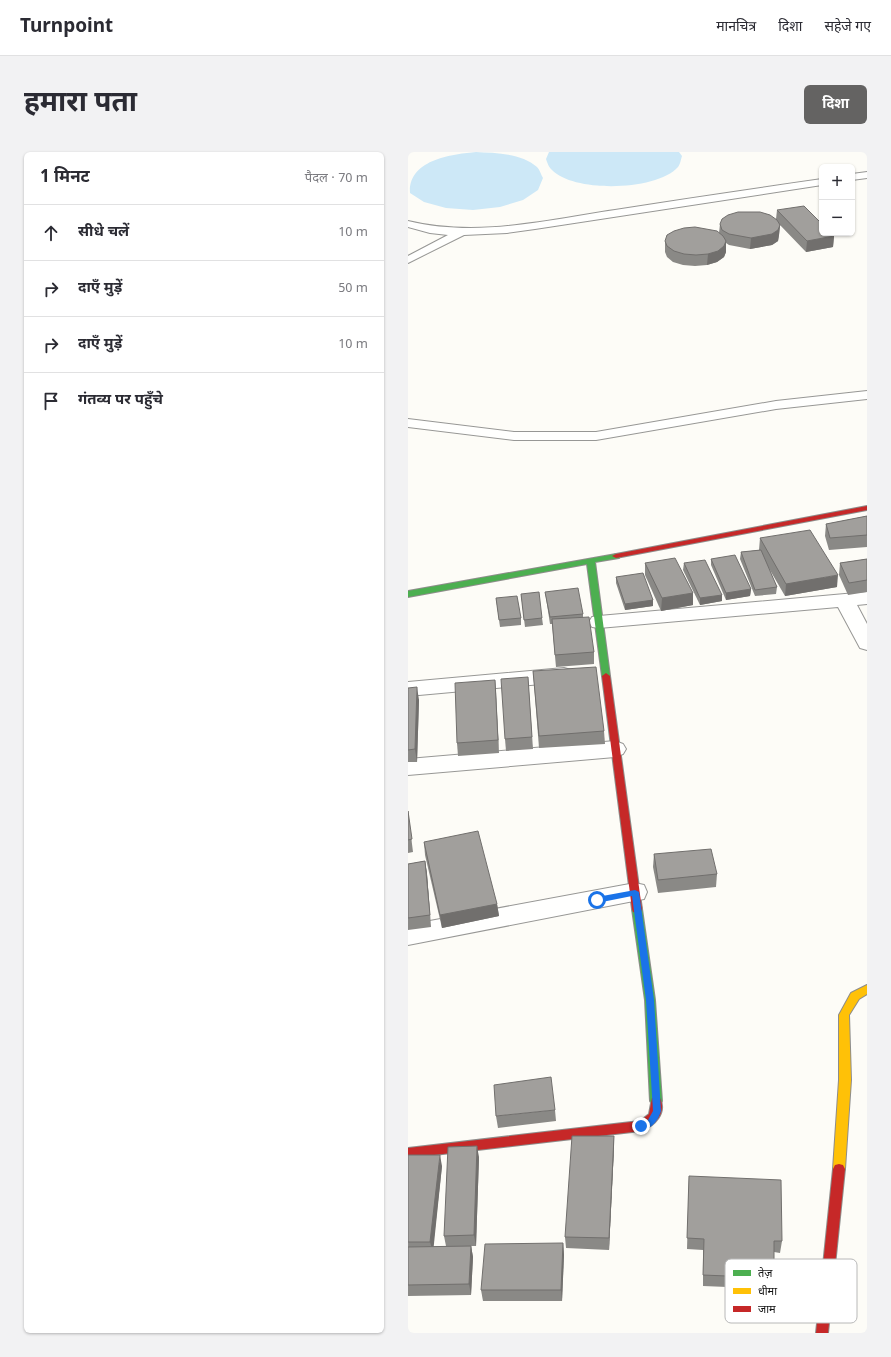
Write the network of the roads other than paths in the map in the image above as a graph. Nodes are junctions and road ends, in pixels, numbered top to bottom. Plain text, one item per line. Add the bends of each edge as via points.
1 (867, 175) edge
2 (855, 177) edge
3 (819, 182) edge
4 (408, 224) edge
5 (462, 232) junction
6 (408, 260) edge
7 (867, 395) edge
8 (408, 423) edge
9 (867, 508) edge
10 (591, 561) junction
11 (408, 594) edge
12 (867, 598) edge
13 (844, 600) junction
14 (599, 622) junction
15 (867, 643) edge
16 (592, 673) junction
17 (408, 689) edge
18 (615, 749) junction
19 (408, 767) edge
20 (635, 892) junction
21 (408, 935) edge
22 (867, 989) edge
23 (408, 1153) edge
24 (830, 1259) edge
25 (823, 1323) edge
26 (822, 1333) edge

1 - 2 lane
3 - 5 lane via 518,228
4 - 5 lane via 435,231
5 - 6 lane
7 - 8 lane via 776,405 596,436 514,436
9 - 10 street
10 - 11 street
10 - 14 street
12 - 13 street
13 - 14 street
13 - 15 street
14 - 16 street
16 - 17 street
16 - 18 street
18 - 19 street
18 - 20 street
20 - 21 street
20 - 23 street via 651,1013 657,1111 651,1123
22 - 24 street via 855,996 844,1015 844,1080 837,1200
25 - 26 street

